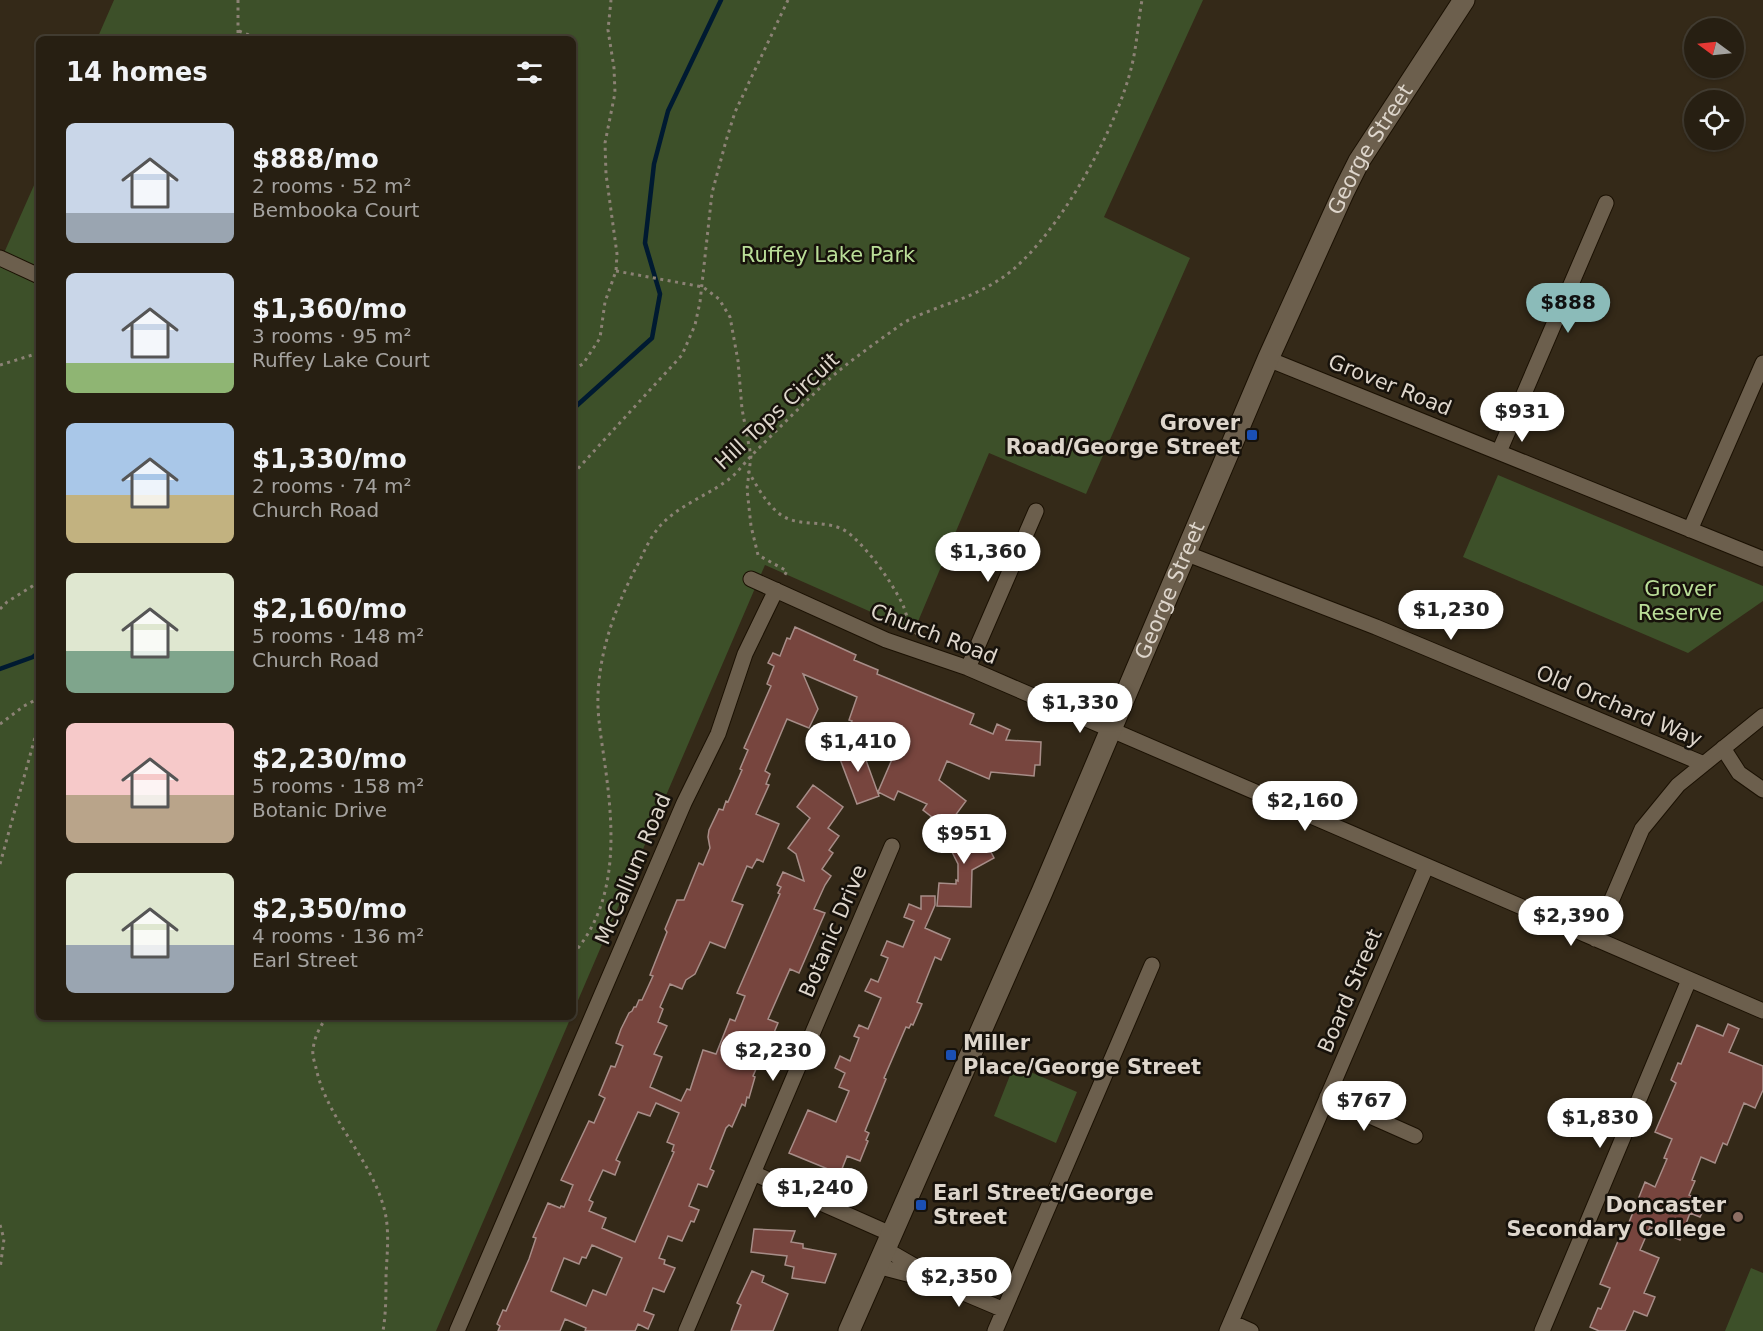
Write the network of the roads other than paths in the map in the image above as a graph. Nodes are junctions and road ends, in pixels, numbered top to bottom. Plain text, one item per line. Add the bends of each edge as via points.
1 (1464, 0) edge
2 (1606, 203) dead end
3 (0, 258) edge
4 (36, 275) edge
5 (1268, 358) junction
6 (1763, 363) edge
7 (1499, 452) junction
8 (1036, 511) dead end
9 (1690, 530) junction
10 (1185, 553) junction
11 (1763, 560) edge
12 (751, 579) dead end
13 (776, 590) junction
14 (968, 668) junction
15 (1763, 716) edge
16 (1111, 729) junction
17 (1724, 748) junction
18 (1704, 764) junction
19 (1763, 789) edge
20 (892, 846) dead end
21 (1426, 867) junction
22 (1595, 939) junction
23 (1152, 965) dead end
24 (1689, 980) junction
25 (1763, 1011) edge
26 (1327, 1097) junction
27 (1415, 1136) dead end
28 (753, 1173) junction
29 (884, 1250) junction
30 (1004, 1310) junction
31 (1229, 1327) edge
32 (457, 1331) edge
33 (686, 1331) edge
34 (849, 1331) edge
35 (995, 1331) edge
36 (1251, 1331) edge
37 (1542, 1331) edge

1 - 5 main road, George Street via 1359,161
2 - 7 street
3 - 4 street
5 - 7 street, Grover Road
5 - 10 main road, George Street
6 - 9 street
7 - 9 street, Grover Road
8 - 14 street
9 - 11 street, Grover Road
10 - 16 main road, George Street
10 - 18 street, Old Orchard Way via 1376,627
12 - 13 street, Church Road
13 - 14 street, Church Road via 886,640
13 - 32 street, McCallum Road via 745,654 718,734 684,804
14 - 16 street, Church Road
15 - 17 street
16 - 21 street, Church Road
16 - 29 main road, George Street
17 - 18 street
17 - 19 street via 1739,773
18 - 22 street via 1678,786 1642,829
20 - 28 street, Botanic Drive
21 - 22 street, Church Road
21 - 26 street, Board Street
22 - 24 street, Church Road
23 - 30 street
24 - 25 street, Church Road
24 - 37 street
26 - 27 street
26 - 31 street, Board Street
28 - 29 street
28 - 33 street, Botanic Drive
29 - 30 street via 918,1268 926,1277
29 - 34 main road, George Street
30 - 35 street
31 - 36 street

